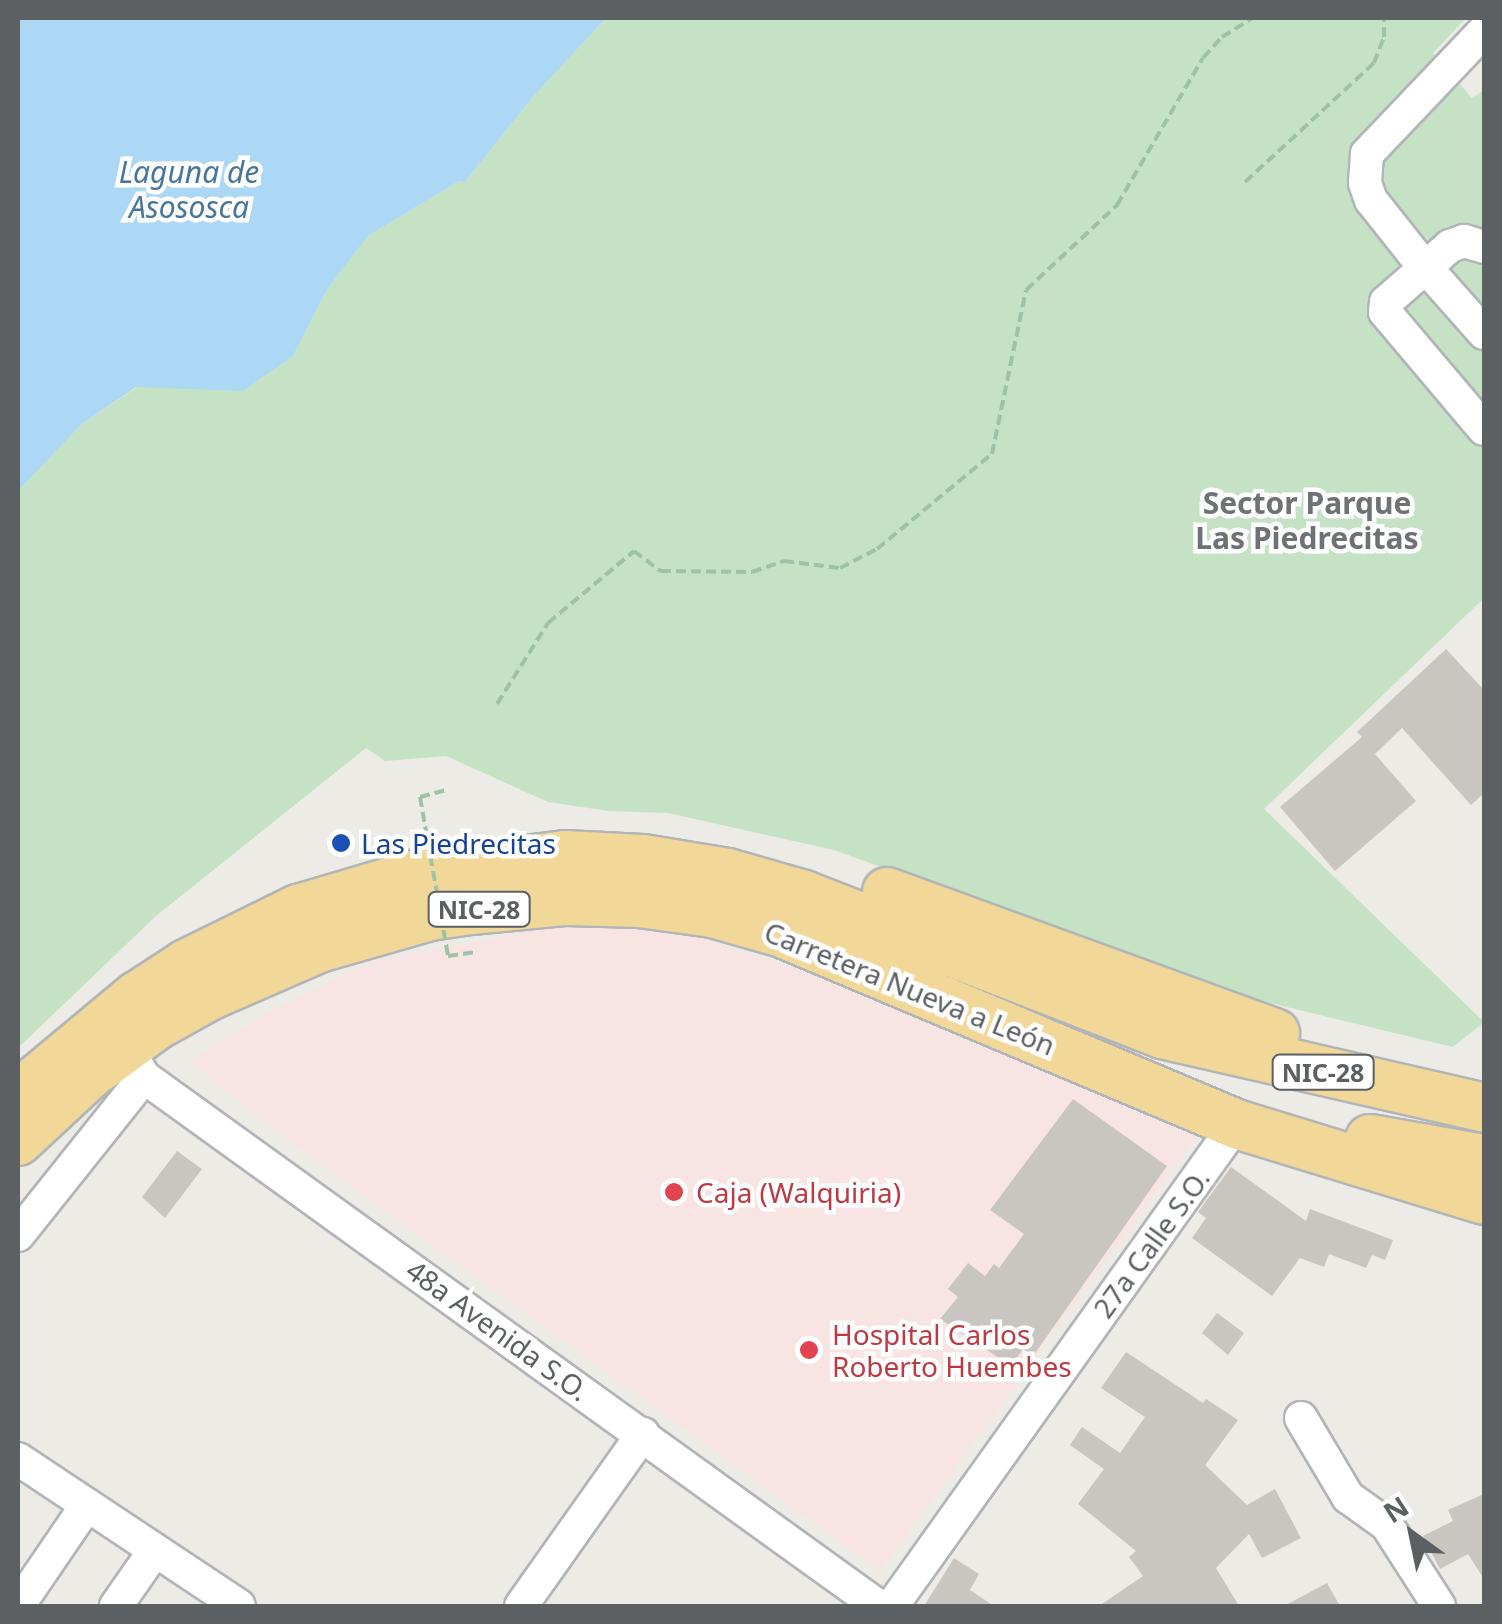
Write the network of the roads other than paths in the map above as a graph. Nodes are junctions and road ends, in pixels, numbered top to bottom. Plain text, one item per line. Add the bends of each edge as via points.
1 (1484, 31) edge
2 (1484, 61) edge
3 (1444, 78) junction
4 (1484, 246) edge
5 (1424, 266) junction
6 (1484, 333) edge
7 (1484, 429) edge
8 (489, 862) junction
9 (852, 959) junction
10 (186, 964) junction
11 (135, 1061) junction
12 (1484, 1094) edge
13 (18, 1095) edge
14 (1484, 1108) edge
15 (18, 1116) edge
16 (1236, 1124) junction
17 (18, 1141) edge
18 (1484, 1159) edge
19 (1484, 1200) edge
20 (18, 1235) edge
21 (1301, 1418) dead end
22 (643, 1434) junction
23 (18, 1459) edge
24 (87, 1505) junction
25 (155, 1550) junction
26 (18, 1606) edge
27 (116, 1606) edge
28 (239, 1606) edge
29 (521, 1606) edge
30 (878, 1606) edge
31 (892, 1606) edge
32 (1438, 1606) edge

1 - 3 street
2 - 3 street
3 - 5 street via 1368,154 1371,200
4 - 5 street via 1464,241
5 - 6 street
5 - 7 street via 1386,302 1385,312
8 - 10 highway, Carretera Nueva a León / NIC-28 via 362,887 298,909
8 - 11 highway via 439,891 348,913 251,952 138,1020
8 - 14 highway, Carretera Nueva a León / NIC-28 via 565,855 728,873 804,895 1162,1034
9 - 11 highway, Carretera Nueva a León / NIC-28 via 712,914 640,902 471,910 319,948 209,996
9 - 16 highway, Carretera Nueva a León / NIC-28
9 - 18 highway via 1296,1119
10 - 12 highway via 278,898 419,847 480,833 576,828 690,838 879,889 1330,1052
10 - 13 highway, Carretera Nueva a León / NIC-28 via 98,1026
11 - 15 highway via 98,1050
11 - 17 highway, Carretera Nueva a León / NIC-28
11 - 20 street
11 - 22 street, 48a Avenida S.O.
16 - 19 highway, Carretera Nueva a León / NIC-28
16 - 31 street, 27a Calle S.O.
21 - 32 street via 1348,1497 1387,1525
22 - 29 street
22 - 30 street, 48a Avenida S.O.
23 - 24 street
24 - 25 street
24 - 26 street
25 - 27 street
25 - 28 street

